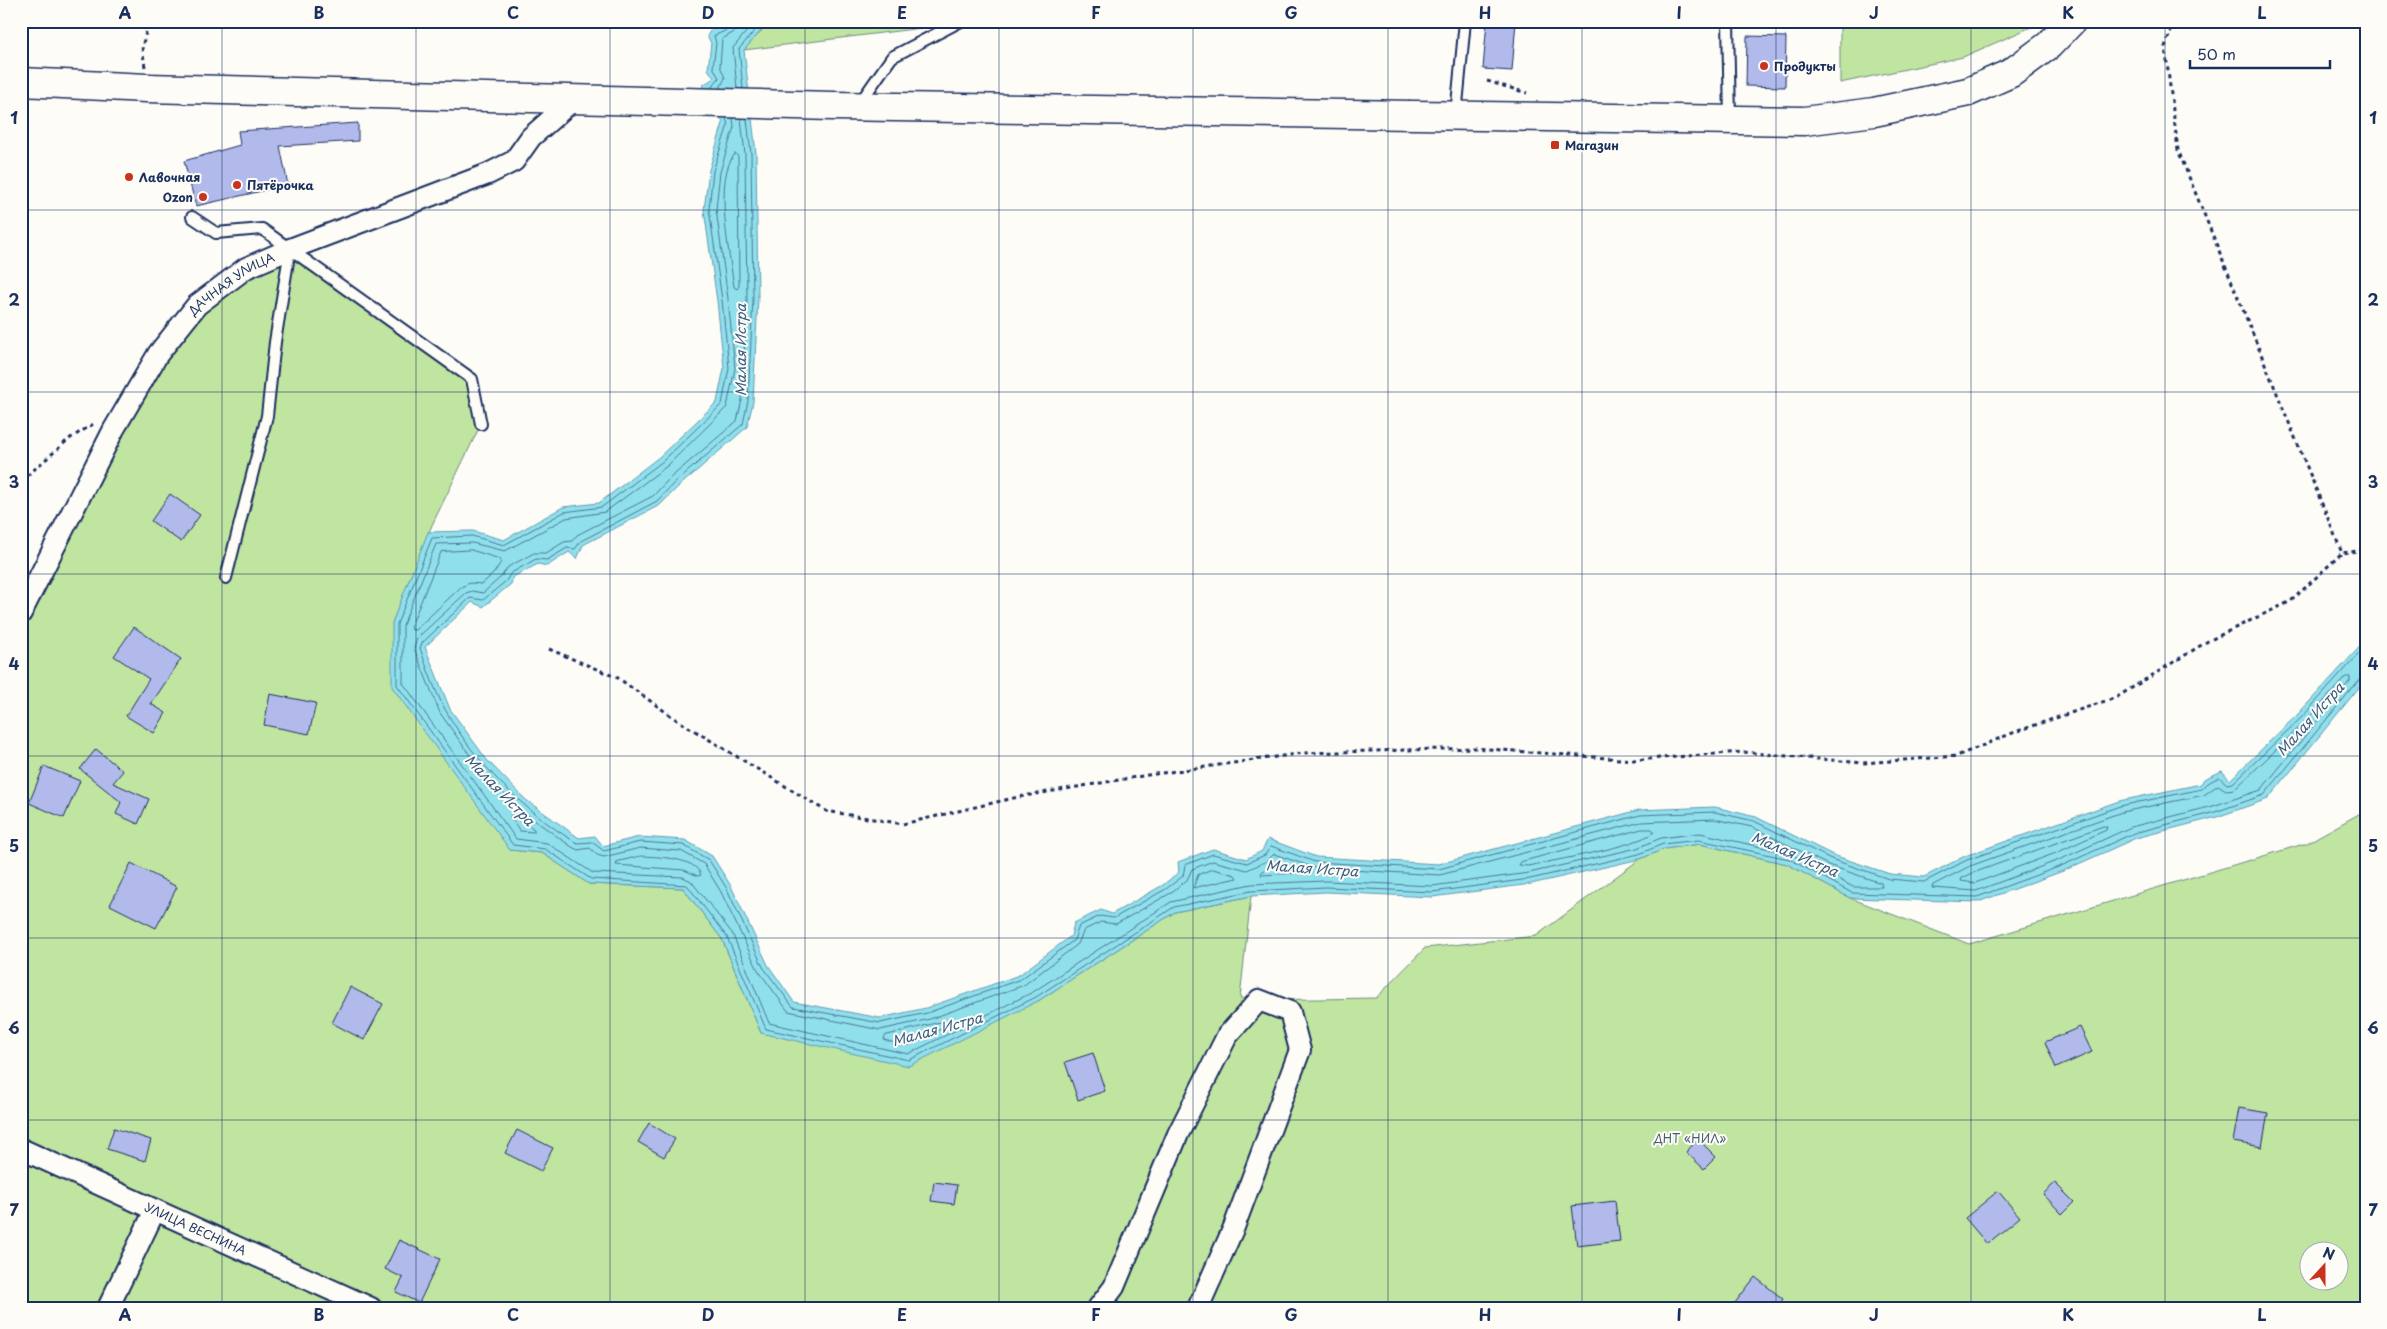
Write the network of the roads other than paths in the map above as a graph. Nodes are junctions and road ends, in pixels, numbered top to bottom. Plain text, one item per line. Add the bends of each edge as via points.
1 (961, 21) edge
2 (1465, 21) edge
3 (1728, 21) edge
4 (2072, 21) edge
5 (21, 82) edge
6 (573, 100) junction
7 (846, 106) junction
8 (1456, 116) junction
9 (1730, 120) junction
10 (192, 217) dead end
11 (290, 249) junction
12 (482, 424) dead end
13 (226, 578) dead end
14 (21, 613) edge
15 (21, 1149) edge
16 (156, 1210) junction
17 (108, 1308) edge
18 (371, 1308) edge
19 (1098, 1308) edge
20 (1198, 1308) edge

1 - 7 lane via 892,57
2 - 8 lane
3 - 9 lane
4 - 9 main road via 2050,46 2011,73 1968,92 1874,112 1804,120
5 - 6 main road
6 - 7 main road
6 - 11 street, ДАЧНАЯ УЛИЦА via 531,137 514,161 488,174
7 - 8 main road
8 - 9 main road
10 - 11 lane via 216,233 262,229
11 - 12 lane via 472,379
11 - 13 lane via 267,416
11 - 14 street, ДАЧНАЯ УЛИЦА via 246,268 197,305 158,354 114,429
15 - 16 street, УЛИЦА ВЕСНИНА
16 - 17 street
16 - 18 street, УЛИЦА ВЕСНИНА
19 - 20 street via 1114,1287 1178,1134 1227,1036 1259,1000 1290,1012 1300,1050 1234,1227

